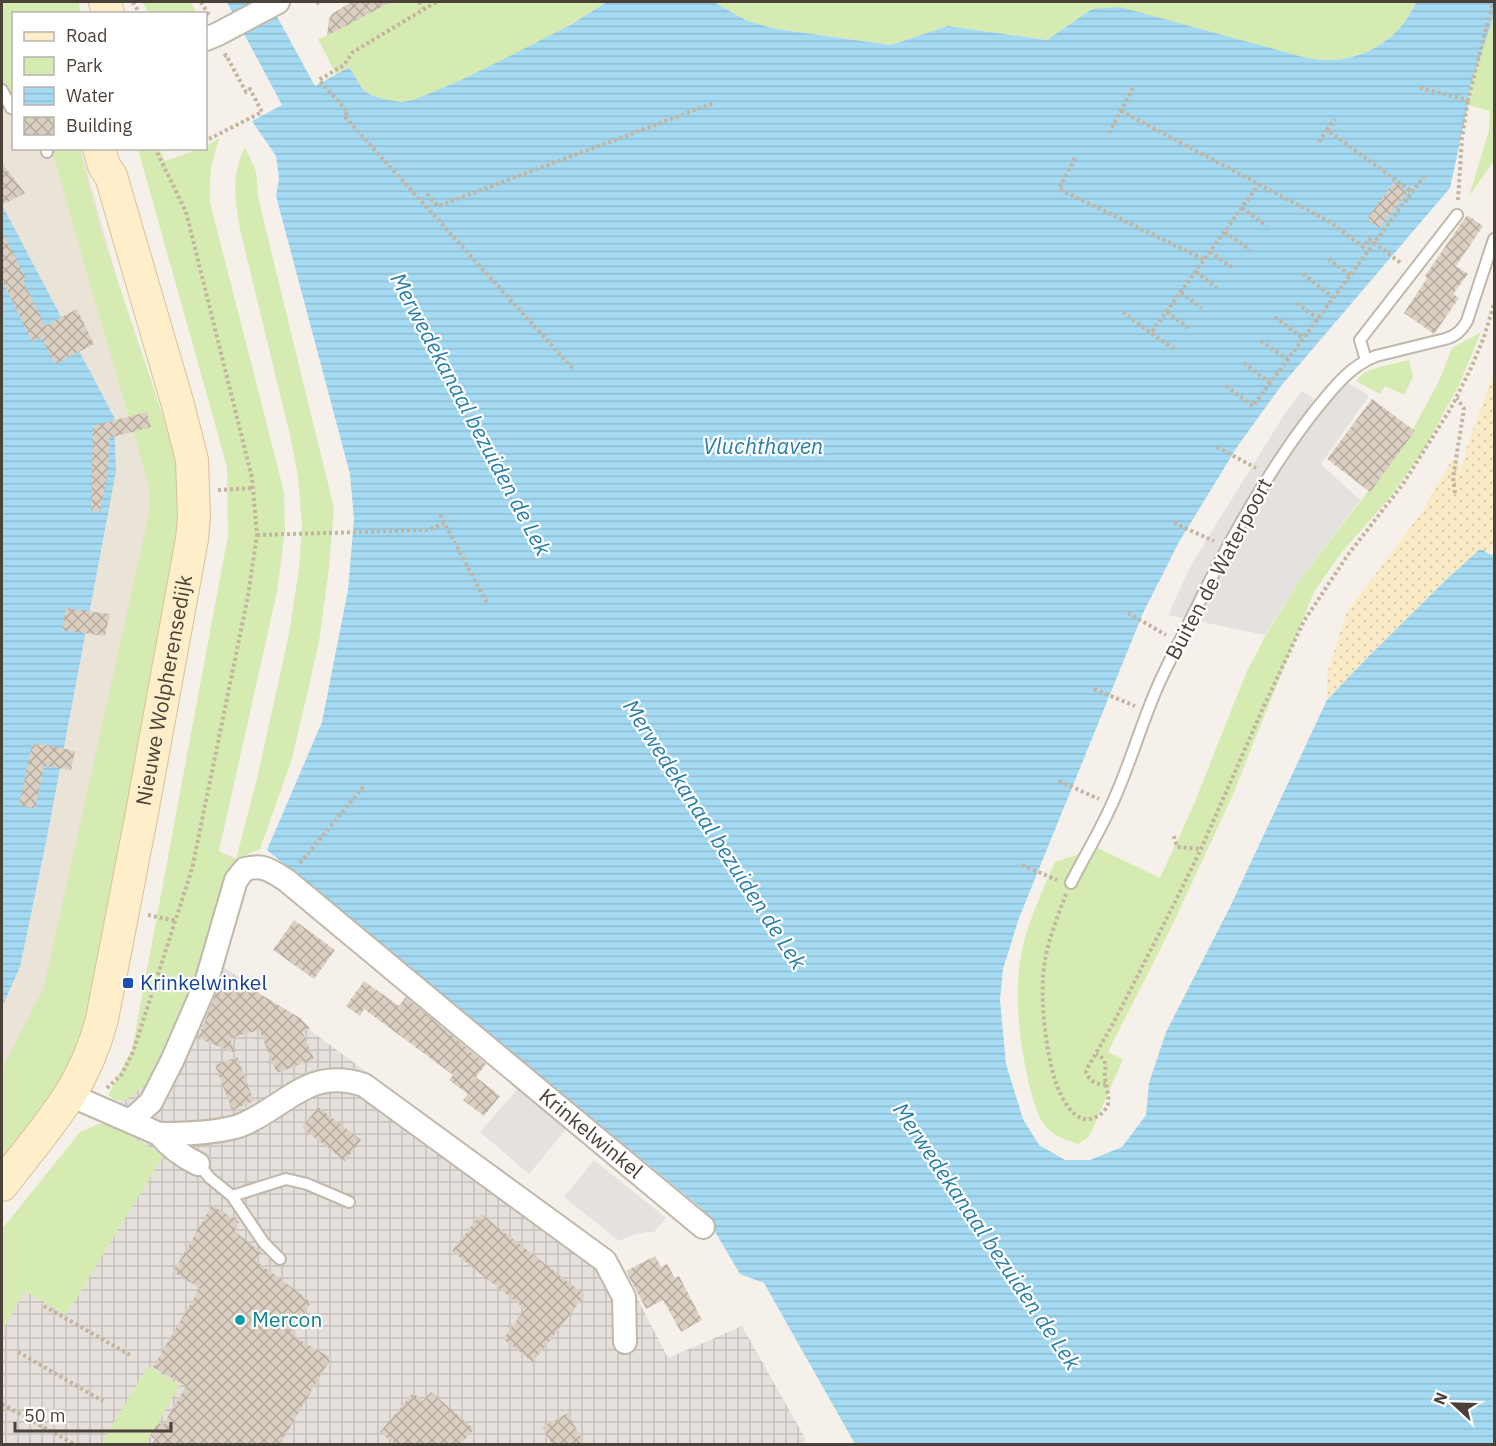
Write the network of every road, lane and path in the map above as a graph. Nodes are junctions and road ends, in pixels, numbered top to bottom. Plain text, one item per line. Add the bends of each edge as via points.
1 (419, 2) edge
2 (436, 2) edge
3 (1492, 2) edge
4 (276, 3) edge
5 (423, 8) junction
6 (207, 39) edge
7 (219, 59) dead end
8 (1133, 88) dead end
9 (1420, 88) dead end
10 (2, 90) edge
11 (1467, 100) junction
12 (714, 104) dead end
13 (12, 109) edge
14 (1121, 111) junction
15 (1335, 118) dead end
16 (1327, 130) junction
17 (1109, 133) dead end
18 (209, 139) dead end
19 (1319, 142) dead end
20 (107, 158) edge
21 (1075, 158) dead end
22 (1424, 176) dead end
23 (1259, 184) junction
24 (1412, 192) junction
25 (422, 202) junction
26 (1242, 208) junction
27 (1457, 210) joint
28 (1267, 226) dead end
29 (1225, 231) junction
30 (1494, 239) edge
31 (1374, 243) junction
32 (1250, 250) dead end
33 (1210, 252) junction
34 (1328, 259) dead end
35 (1204, 260) junction
36 (1233, 268) dead end
37 (1407, 268) dead end
38 (1196, 272) junction
39 (1303, 274) dead end
40 (1350, 275) junction
41 (1217, 288) dead end
42 (1181, 293) junction
43 (1333, 297) junction
44 (1297, 303) dead end
45 (1494, 304) edge
46 (1202, 308) dead end
47 (1123, 312) dead end
48 (1167, 312) junction
49 (1275, 317) dead end
50 (1318, 319) junction
51 (1188, 328) dead end
52 (1151, 333) junction
53 (1303, 338) junction
54 (1262, 341) dead end
55 (1174, 349) dead end
56 (1287, 359) junction
57 (1366, 360) junction
58 (1244, 363) dead end
59 (574, 370) dead end
60 (1270, 383) junction
61 (1226, 386) dead end
62 (1457, 397) junction
63 (1217, 447) dead end
64 (1250, 465) dead end
65 (254, 488) dead end
66 (214, 490) dead end
67 (1455, 493) dead end
68 (440, 515) dead end
69 (444, 523) junction
70 (1174, 524) dead end
71 (257, 535) dead end
72 (1209, 538) dead end
73 (488, 605) dead end
74 (1128, 613) dead end
75 (1162, 633) dead end
76 (1094, 689) dead end
77 (1130, 704) dead end
78 (1059, 781) dead end
79 (364, 786) dead end
80 (1092, 794) dead end
81 (1174, 837) dead end
82 (1201, 849) junction
83 (1022, 865) dead end
84 (1051, 878) dead end
85 (286, 880) junction
86 (1071, 883) joint
87 (142, 913) dead end
88 (176, 921) dead end
89 (1096, 1054) junction
90 (1106, 1084) junction
91 (70, 1095) junction
92 (129, 1120) junction
93 (159, 1134) junction
94 (198, 1164) joint
95 (2, 1185) edge
96 (232, 1196) junction
97 (349, 1202) dead end
98 (703, 1227) dead end
99 (279, 1259) dead end
100 (44, 1306) dead end
101 (625, 1342) dead end
102 (18, 1352) dead end
103 (130, 1355) dead end
104 (103, 1401) dead end
105 (2, 1404) edge
106 (74, 1444) edge

1 - 5 path
2 - 5 path
3 - 11 path
4 - 6 street
5 - 25 path via 352,52 344,65 319,80 348,112 344,116
7 - 18 path via 226,55 262,112
8 - 14 path
9 - 11 path
10 - 13 lane
11 - 27 path
12 - 25 path via 438,206 429,196
14 - 17 path
14 - 23 path
15 - 16 path
16 - 19 path
16 - 24 path
20 - 91 street, Nieuwe Wolpherensedijk via 192,460 194,517 102,1019 88,1061
21 - 35 path via 1059,189
22 - 24 path
23 - 26 path
23 - 31 path via 1330,222 1363,247 1369,239
24 - 31 path
25 - 59 path
26 - 28 path
26 - 29 path
27 - 57 lane via 1360,340
29 - 32 path
29 - 33 path
30 - 57 lane, Buiten de Waterpoort via 1462,330 1445,339
31 - 37 path
31 - 40 path
33 - 35 path
33 - 36 path
34 - 40 path
35 - 38 path
38 - 41 path
38 - 42 path
39 - 43 path
40 - 43 path
42 - 46 path
42 - 48 path
43 - 50 path
44 - 50 path
45 - 62 path via 1476,358
47 - 52 path
48 - 51 path
48 - 52 path
49 - 53 path
50 - 53 path
52 - 55 path
53 - 56 path
54 - 56 path
56 - 60 path
57 - 86 lane, Buiten de Waterpoort via 1346,375 1298,433 1218,562 1152,700 1111,806
58 - 60 path
60 - 61 path via 1253,406
62 - 67 path via 1464,409 1453,478
62 - 82 path via 1403,484 1347,556 1305,621
63 - 64 path
65 - 66 path
68 - 69 path
69 - 71 path via 429,530
69 - 73 path
70 - 72 path
74 - 75 path
76 - 77 path
78 - 80 path
79 - 85 path
81 - 82 path via 1177,847
82 - 89 path
83 - 84 path
85 - 92 street, Krinkelwinkel via 260,867 245,869 236,880 206,983 172,1061 151,1102
85 - 98 street, Krinkelwinkel
86 - 90 path via 1045,962 1045,1028 1056,1083 1078,1117 1092,1119 1107,1108
87 - 88 path
89 - 90 path via 1104,1060
89 - 90 path via 1087,1077
91 - 92 street
91 - 95 street, Nieuwe Wolpherensedijk
92 - 93 street
93 - 94 street via 168,1145
93 - 101 street via 219,1130 244,1124 303,1088 324,1081 364,1085 605,1261 624,1297
94 - 96 lane
96 - 97 lane via 286,1179
96 - 99 lane
100 - 103 path
102 - 104 path
105 - 106 path

